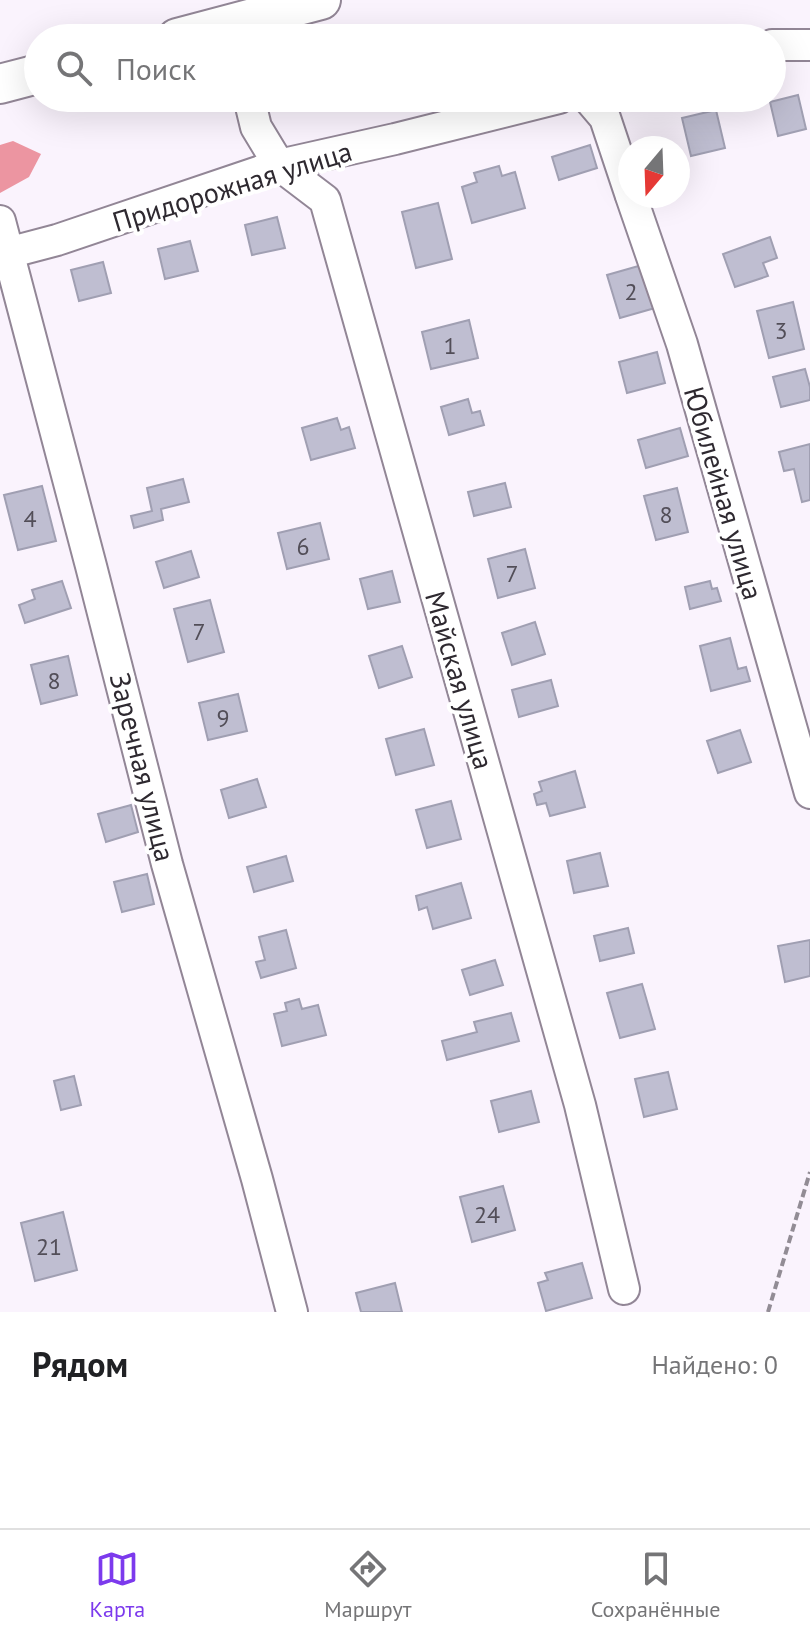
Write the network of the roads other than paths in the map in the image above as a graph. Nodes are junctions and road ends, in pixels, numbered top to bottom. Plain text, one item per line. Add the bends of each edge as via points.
1 (321, 0) edge
2 (246, 24) edge
3 (786, 45) edge
4 (810, 45) edge
5 (24, 78) edge
6 (0, 84) edge
7 (252, 112) edge
8 (500, 112) edge
9 (600, 112) edge
10 (618, 156) edge
11 (279, 165) junction
12 (636, 208) edge
13 (0, 221) edge
14 (5, 254) edge
15 (810, 793) edge
16 (624, 1289) dead end
17 (292, 1312) edge

1 - 2 main road
3 - 4 street
5 - 6 main road
7 - 11 street, Майская улица
8 - 11 street, Придорожная улица
9 - 10 street, Юбилейная улица
11 - 14 street, Придорожная улица
11 - 16 street, Майская улица via 325,200 580,1105
12 - 15 street, Юбилейная улица via 682,344
13 - 14 street, Заречная улица
14 - 17 street, Заречная улица

